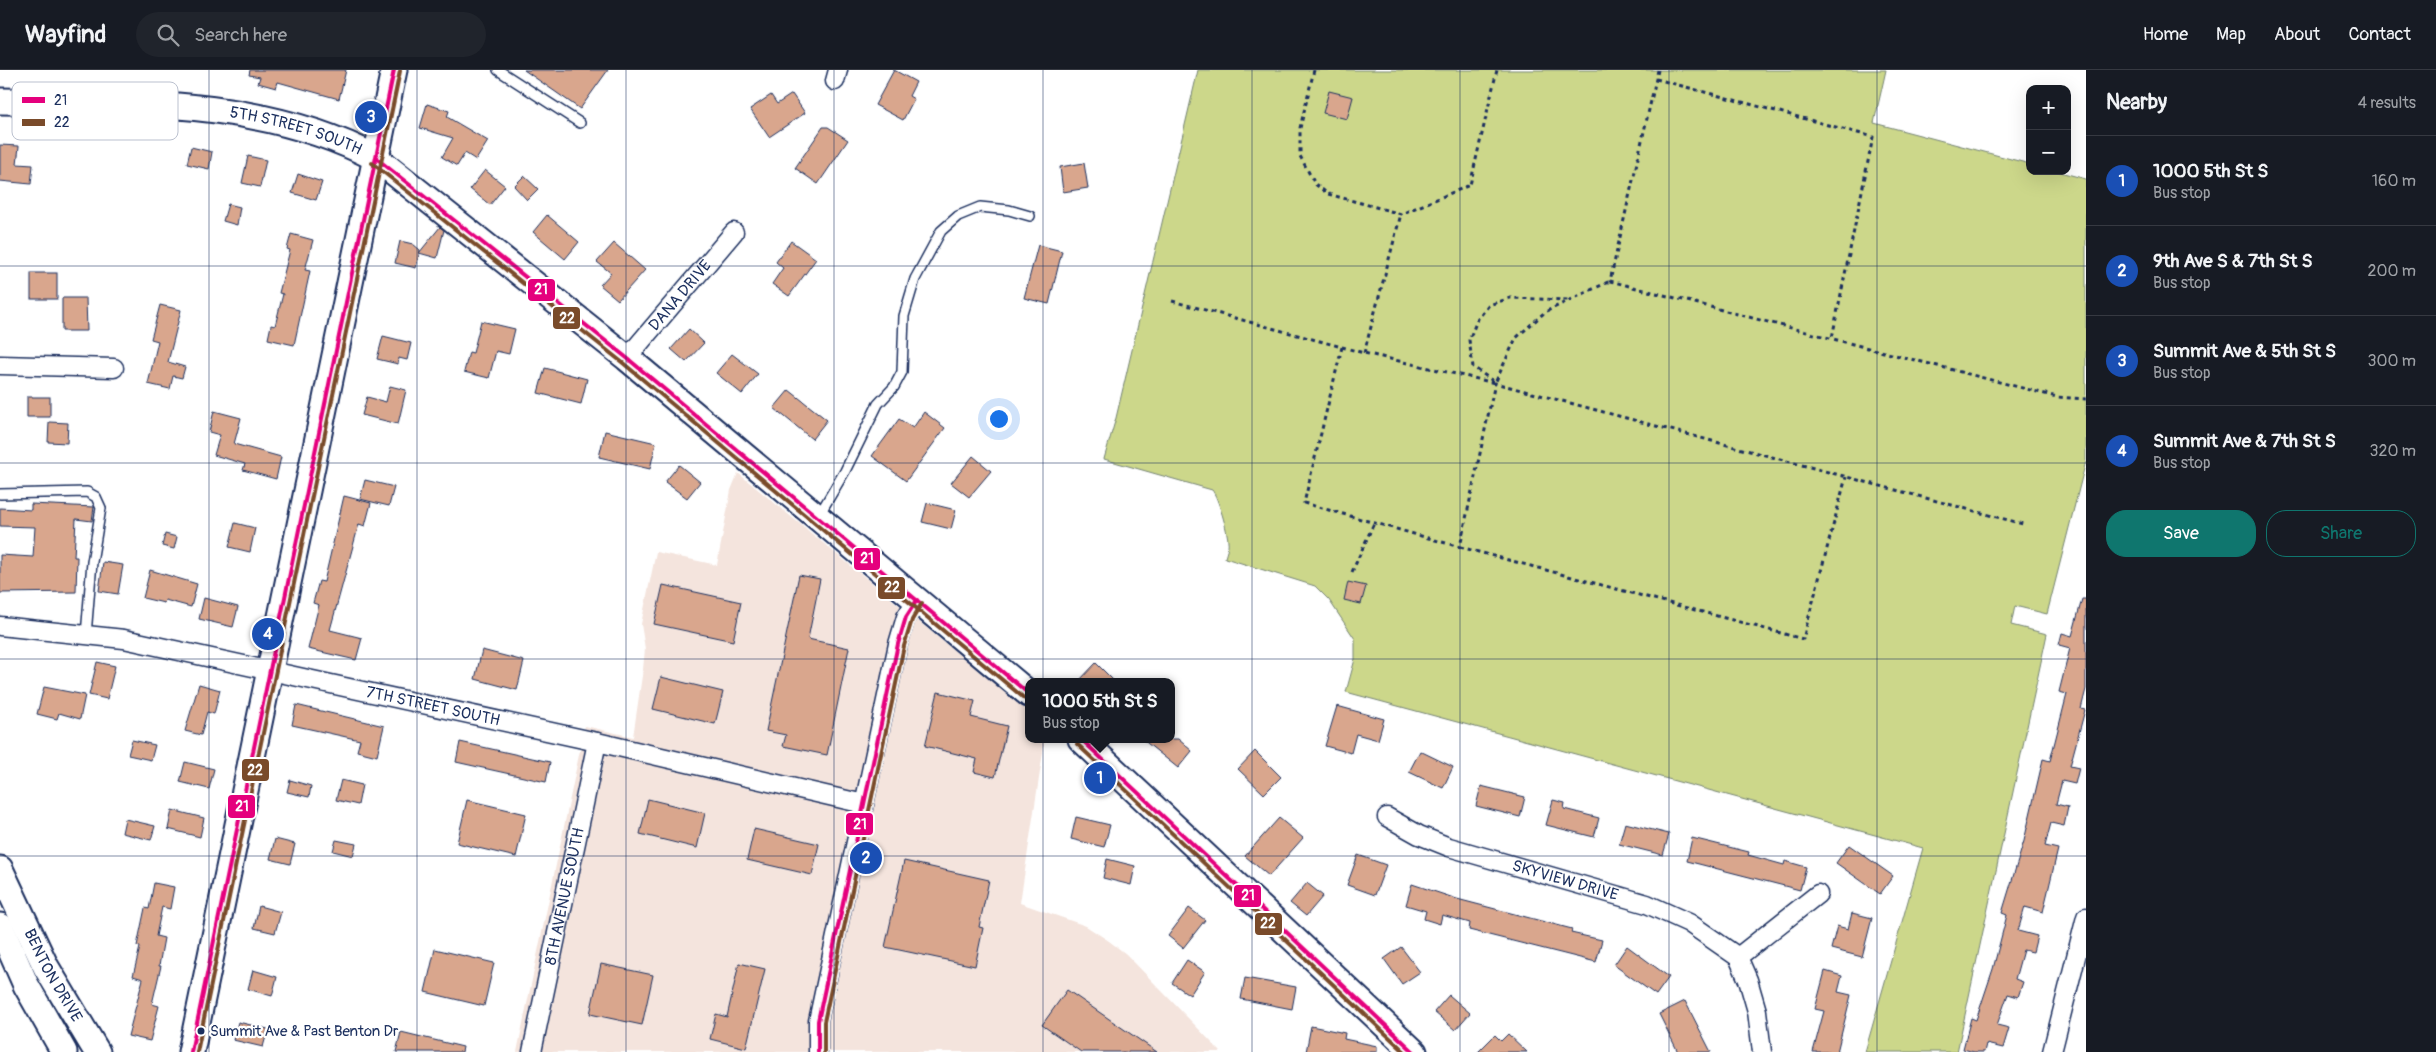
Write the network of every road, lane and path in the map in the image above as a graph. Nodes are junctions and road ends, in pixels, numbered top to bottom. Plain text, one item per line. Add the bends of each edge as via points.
1 (394, 70) edge
2 (498, 70) edge
3 (1314, 70) edge
4 (1497, 70) edge
5 (1658, 70) edge
6 (1656, 79) junction
7 (178, 107) edge
8 (580, 123) dead end
9 (376, 158) junction
10 (1400, 214) junction
11 (1030, 216) dead end
12 (734, 232) dead end
13 (1610, 281) junction
14 (1569, 300) junction
15 (1172, 301) dead end
16 (1832, 338) junction
17 (1342, 348) junction
18 (1364, 353) junction
19 (627, 358) junction
20 (0, 365) edge
21 (114, 368) dead end
22 (1496, 383) junction
23 (2086, 399) edge
24 (1846, 477) junction
25 (0, 494) edge
26 (818, 518) junction
27 (1374, 523) junction
28 (2023, 524) dead end
29 (1460, 547) junction
30 (1352, 572) dead end
31 (917, 600) junction
32 (0, 626) edge
33 (86, 635) junction
34 (271, 671) junction
35 (1025, 691) edge
36 (597, 742) junction
37 (1085, 743) edge
38 (864, 804) junction
39 (1387, 817) dead end
40 (0, 869) edge
41 (1818, 894) dead end
42 (2086, 917) edge
43 (0, 926) edge
44 (1738, 957) junction
45 (64, 1052) edge
46 (97, 1052) edge
47 (191, 1052) edge
48 (532, 1052) edge
49 (818, 1052) edge
50 (1414, 1052) edge
51 (1762, 1052) edge
52 (2052, 1052) edge

1 - 9 street
2 - 8 lane
3 - 10 path via 1300,128 1300,156 1315,184 1328,194
4 - 10 path via 1470,185
5 - 6 path
6 - 13 path
6 - 16 path via 1873,137
7 - 9 street, 5TH STREET SOUTH via 236,113 318,133
9 - 19 street, 5TH STREET SOUTH
9 - 34 street
10 - 18 path
11 - 26 lane via 980,206 958,216 941,231 916,279 904,316 902,372 894,387 878,404
12 - 19 street, DANA DRIVE
13 - 14 path
13 - 16 path
14 - 22 path via 1545,312 1516,338
14 - 22 path via 1510,298 1489,305 1477,320 1469,340 1473,367
15 - 17 path
16 - 23 path via 2057,397
17 - 18 path
17 - 27 path via 1304,503
18 - 22 path
19 - 26 street, 5TH STREET SOUTH
20 - 21 street
22 - 24 path
22 - 29 path
24 - 28 path
24 - 29 path via 1803,639
25 - 33 lane via 87,492 96,498 101,508 92,562
26 - 31 street, 5TH STREET SOUTH
27 - 29 path
27 - 30 path
31 - 35 street, 5TH STREET SOUTH
31 - 38 street via 906,617 898,644
32 - 33 street, 7TH STREET SOUTH
33 - 34 street, 7TH STREET SOUTH via 124,639
34 - 36 street, 7TH STREET SOUTH
34 - 47 street
36 - 38 street, 7TH STREET SOUTH
36 - 48 street, 8TH AVENUE SOUTH
37 - 50 street
38 - 49 street via 818,1021
39 - 44 street, SKYVIEW DRIVE via 1449,847 1647,904 1689,923
40 - 46 street, BENTON DRIVE via 46,968
41 - 44 street
42 - 52 street
43 - 45 street, BENTON DRIVE via 26,985
44 - 51 street via 1757,1011

